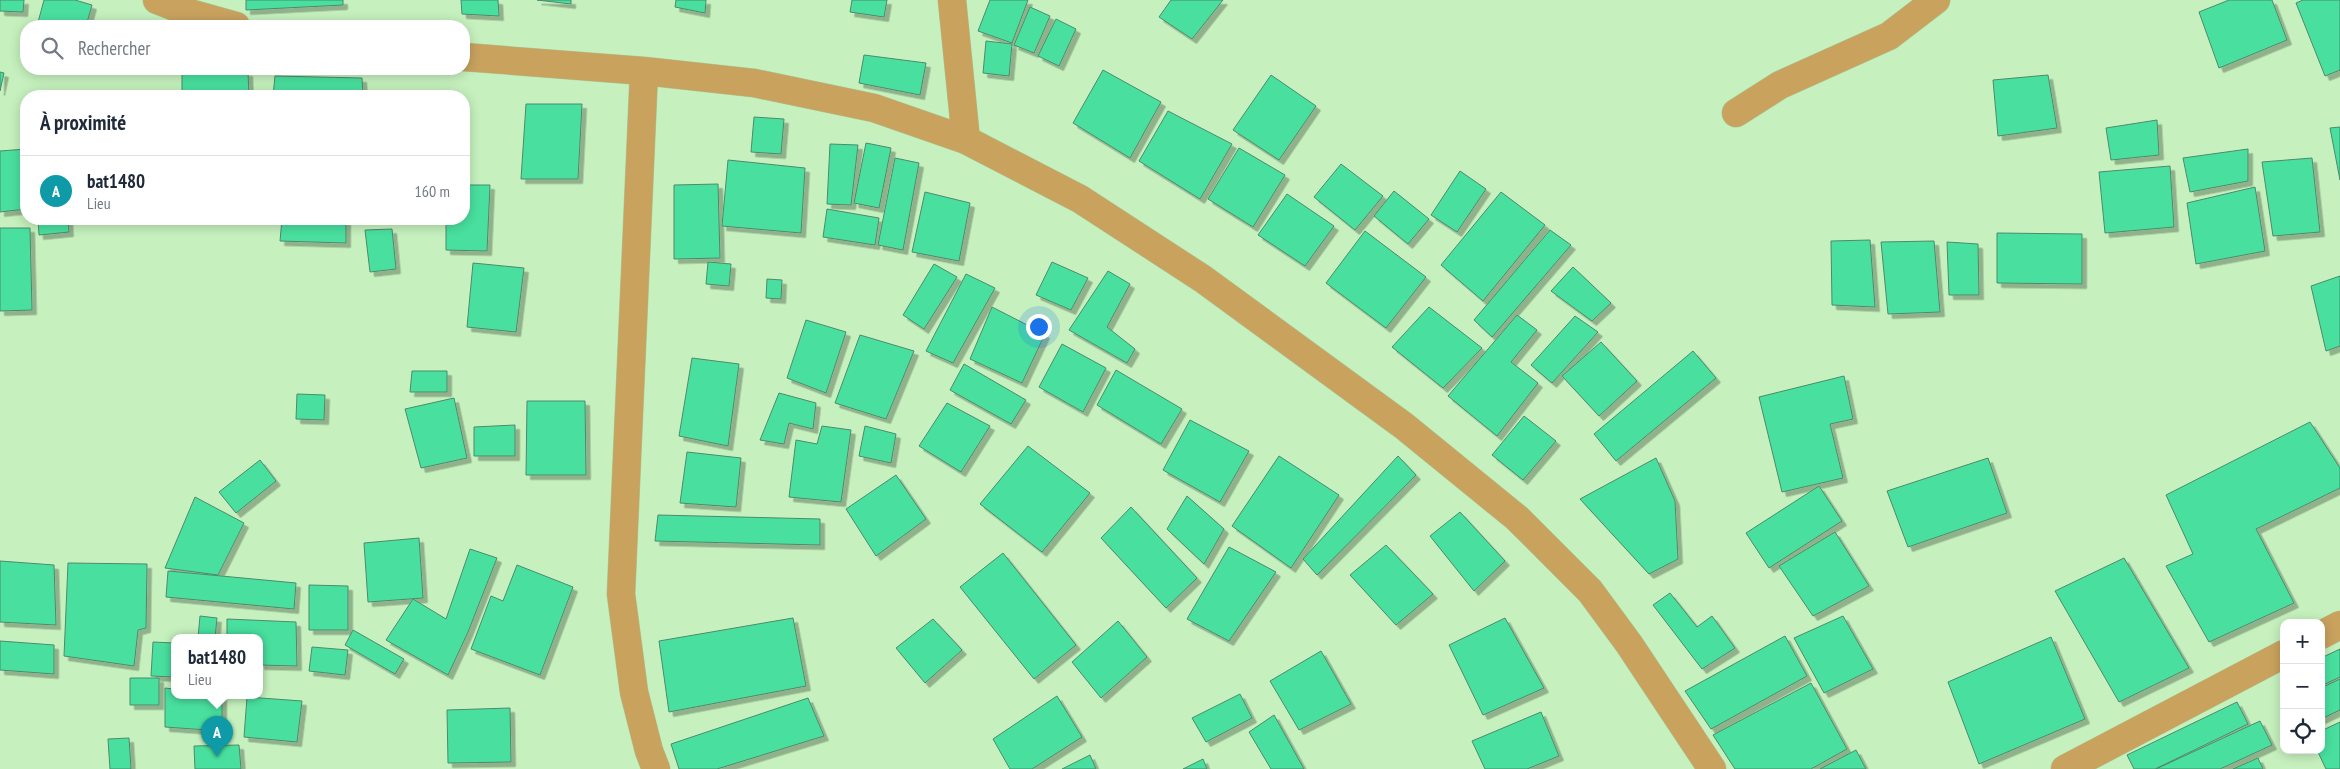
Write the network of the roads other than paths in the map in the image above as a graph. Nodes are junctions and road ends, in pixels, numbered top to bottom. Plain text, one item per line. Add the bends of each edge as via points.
1 (157, 0) edge
2 (952, 0) edge
3 (1936, 0) edge
4 (214, 20) edge
5 (470, 57) edge
6 (644, 71) junction
7 (1736, 113) dead end
8 (966, 140) junction
9 (2340, 625) edge
10 (2325, 633) edge
11 (2280, 656) edge
12 (656, 769) edge
13 (1712, 769) edge
14 (2064, 769) edge

1 - 4 street
2 - 8 street
3 - 7 street via 1889,36 1780,85
5 - 6 street
6 - 8 street via 754,83 874,108
6 - 12 street via 622,594 634,692
8 - 13 street via 1080,199 1203,279 1404,426 1517,518 1590,591
9 - 10 street
11 - 14 street

